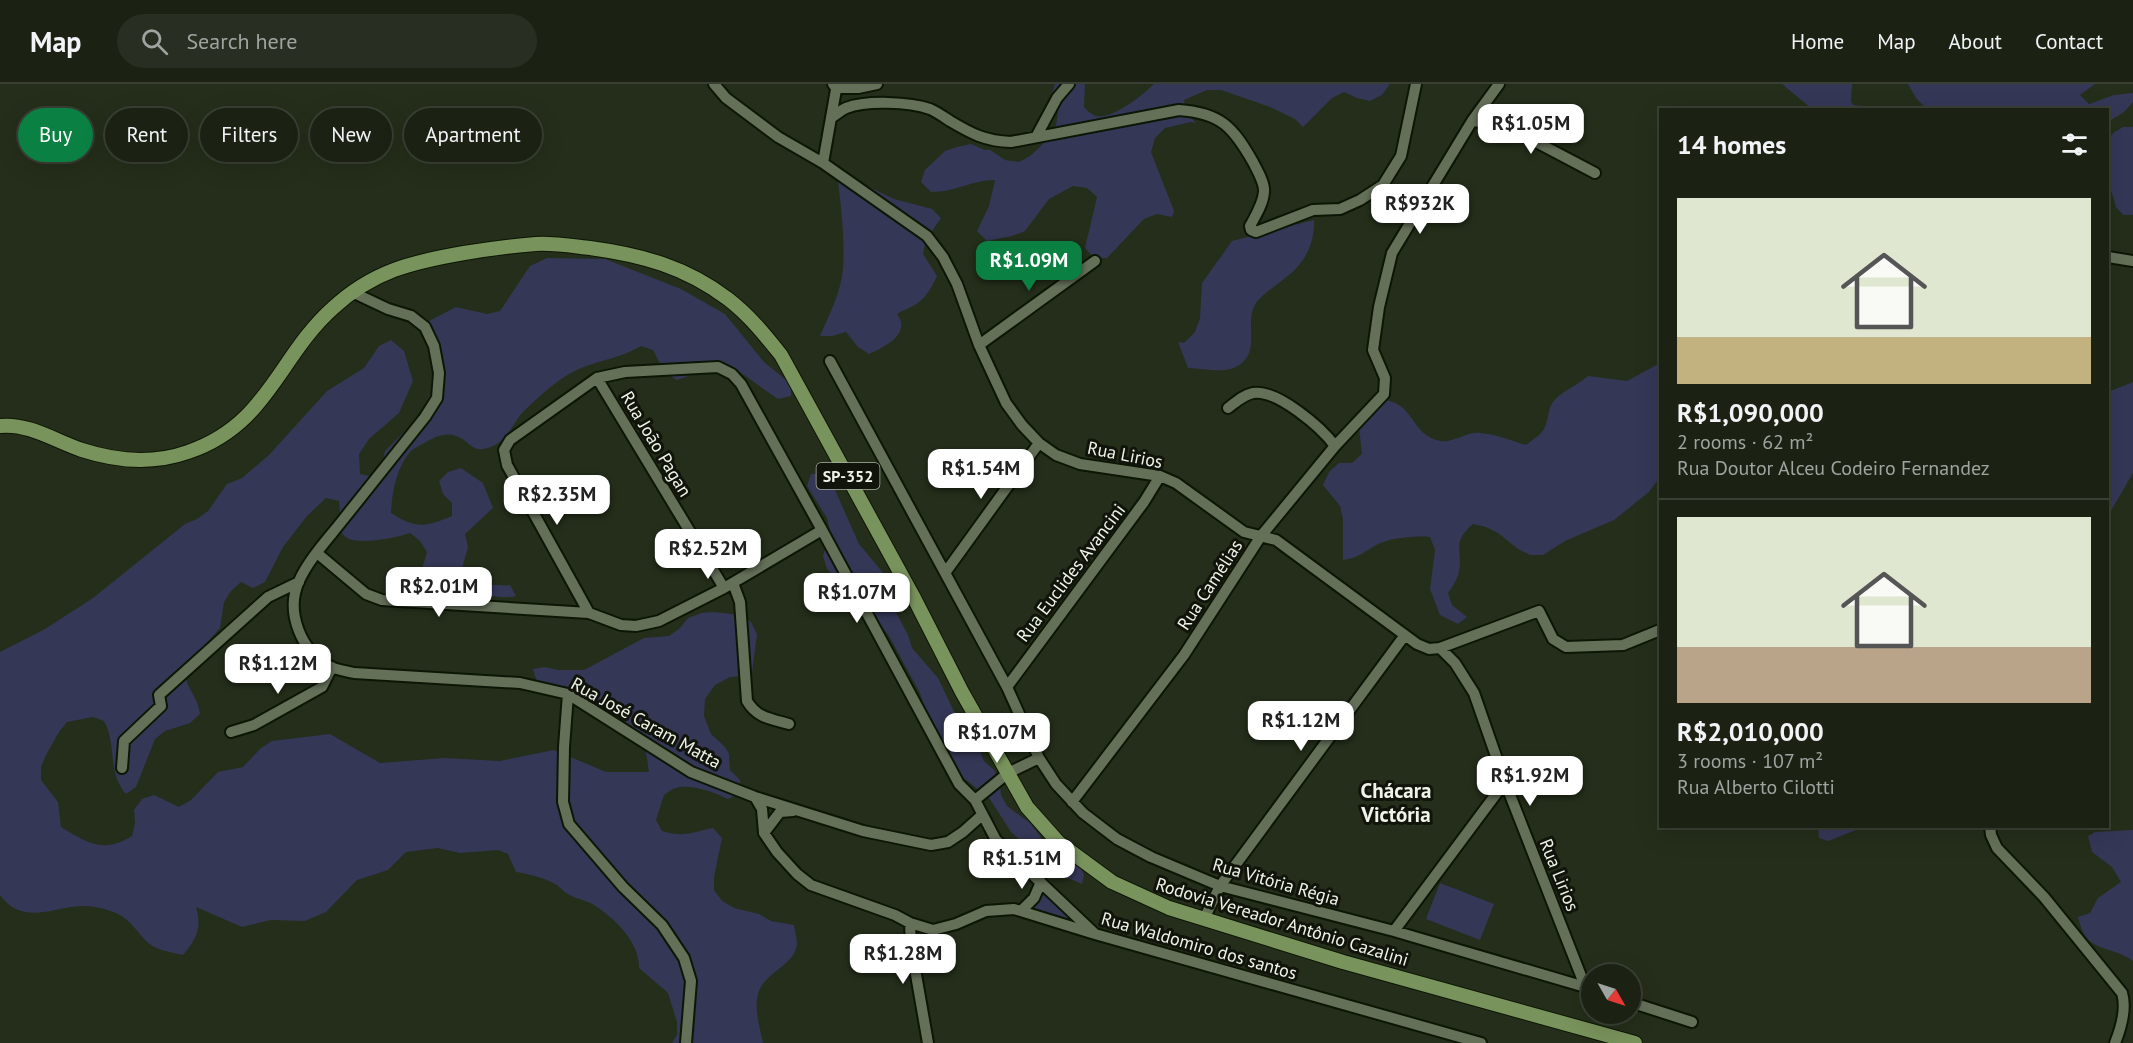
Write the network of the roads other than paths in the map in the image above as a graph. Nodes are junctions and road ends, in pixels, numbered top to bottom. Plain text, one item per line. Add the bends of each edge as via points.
1 (714, 84) edge
2 (877, 84) edge
3 (1069, 84) edge
4 (1416, 84) edge
5 (1499, 84) edge
6 (835, 85) edge
7 (831, 118) junction
8 (1472, 121) junction
9 (1036, 137) junction
10 (823, 162) junction
11 (1595, 173) dead end
12 (2109, 257) edge
13 (1095, 261) dead end
14 (2133, 261) edge
15 (352, 292) junction
16 (979, 345) junction
17 (830, 362) dead end
18 (597, 378) junction
19 (1228, 408) dead end
20 (0, 426) edge
21 (1039, 443) junction
22 (1335, 446) junction
23 (1160, 476) junction
24 (822, 530) junction
25 (1261, 536) junction
26 (317, 553) junction
27 (945, 573) junction
28 (299, 582) junction
29 (728, 586) junction
30 (588, 613) junction
31 (1659, 630) edge
32 (1405, 635) junction
33 (1440, 648) junction
34 (332, 667) junction
35 (1007, 687) junction
36 (568, 694) junction
37 (789, 724) dead end
38 (231, 732) dead end
39 (1039, 758) junction
40 (122, 768) dead end
41 (1008, 773) junction
42 (1504, 782) junction
43 (755, 797) junction
44 (975, 800) junction
45 (1072, 802) junction
46 (797, 810) junction
47 (982, 815) junction
48 (1990, 828) edge
49 (764, 832) junction
50 (1041, 882) junction
51 (1220, 886) junction
52 (1022, 911) junction
53 (1204, 919) junction
54 (910, 923) junction
55 (1394, 931) junction
56 (1095, 934) junction
57 (1581, 971) edge
58 (1581, 986) edge
59 (1641, 1006) edge
60 (1692, 1022) dead end
61 (686, 1043) edge
62 (928, 1043) edge
63 (1481, 1043) edge
64 (1635, 1043) edge
65 (2115, 1043) edge

1 - 10 street, Rua Lirios via 726,99 777,137
2 - 6 street via 858,88
3 - 9 street
4 - 9 street via 1401,156 1383,185 1340,209 1313,210 1256,232 1250,226 1265,188 1239,139 1214,116 1179,110
5 - 8 street
6 - 7 street
7 - 9 street via 847,108 895,104 932,110 993,141
7 - 10 street
8 - 11 street via 1502,124
8 - 22 street, Rua Camélias via 1392,253 1373,350 1385,378 1384,394
10 - 16 street, Rua Lirios via 927,236 944,257 957,284
12 - 14 street
13 - 16 street
15 - 20 main road, Rodovia Vereador Antônio Cazalini / SP-352 via 311,331 241,424 188,452 159,459 110,457 24,428
15 - 26 street, Rua José Caram Matta via 411,316 425,327 434,346 439,373 437,398
15 - 41 main road, Rodovia Vereador Antônio Cazalini / SP-352 via 377,276 425,260 539,244 650,259 686,274 729,300 758,327 795,378
16 - 21 street, Rua Lirios via 1006,403
17 - 27 street, Rua Vitória Régia
18 - 24 street via 625,372 718,367 732,374
18 - 29 street, Rua João Pagan
18 - 30 street via 510,440 504,450 507,465
19 - 22 street via 1240,398 1267,394 1325,433
21 - 23 street, Rua Lirios via 1080,464
21 - 27 street
22 - 25 street, Rua Camélias
23 - 25 street, Rua Lirios via 1176,483 1244,532
23 - 35 street, Rua Euclides Avancini
24 - 29 street
24 - 44 street via 958,784
25 - 32 street, Rua Lirios via 1276,540
25 - 45 street, Rua Camélias via 1184,655
26 - 28 street, Rua José Caram Matta
26 - 30 street via 366,594 382,600
27 - 35 street, Rua Vitória Régia
28 - 34 street, Rua José Caram Matta via 294,602 302,640
28 - 40 street via 268,597 159,695 161,706 124,741
29 - 30 street via 659,621 636,626
29 - 37 street, Rua João Pagan via 740,602 747,701 760,716
31 - 33 street via 1623,645 1566,647 1553,639 1539,611
32 - 33 street, Rua Lirios via 1429,649
32 - 51 street
33 - 42 street, Rua Lirios via 1474,693
34 - 36 street, Rua José Caram Matta via 354,673 520,683
34 - 38 street via 322,687 254,725
35 - 39 street, Rua Vitória Régia
36 - 43 street, Rua José Caram Matta via 691,771
36 - 61 street via 563,802 569,824 662,925 684,958 691,981
39 - 41 street
39 - 45 street, Rua Vitória Régia
41 - 44 street
41 - 53 main road, Rodovia Vereador Antônio Cazalini / SP-352 via 1043,827 1087,865 1140,896
42 - 55 street
42 - 57 street, Rua Lirios
43 - 46 street, Rua José Caram Matta
43 - 49 street via 762,809
44 - 47 street
45 - 51 street, Rua Vitória Régia via 1117,839
46 - 47 street, Rua José Caram Matta via 863,831 931,845 948,842
46 - 49 street via 780,812
47 - 50 street via 996,840
48 - 65 street via 1996,848 2044,897 2122,993 2125,1002
49 - 54 street, Rua Waldomiro dos santos via 777,852 811,885
50 - 52 street
50 - 56 street
51 - 53 street
51 - 55 street, Rua Vitória Régia
52 - 54 street, Rua Waldomiro dos santos via 986,911 933,930
52 - 56 street, Rua Waldomiro dos santos
53 - 64 main road, Rodovia Vereador Antônio Cazalini / SP-352
54 - 62 street
55 - 58 street, Rua Vitória Régia
56 - 63 street, Rua Waldomiro dos santos
59 - 60 street

